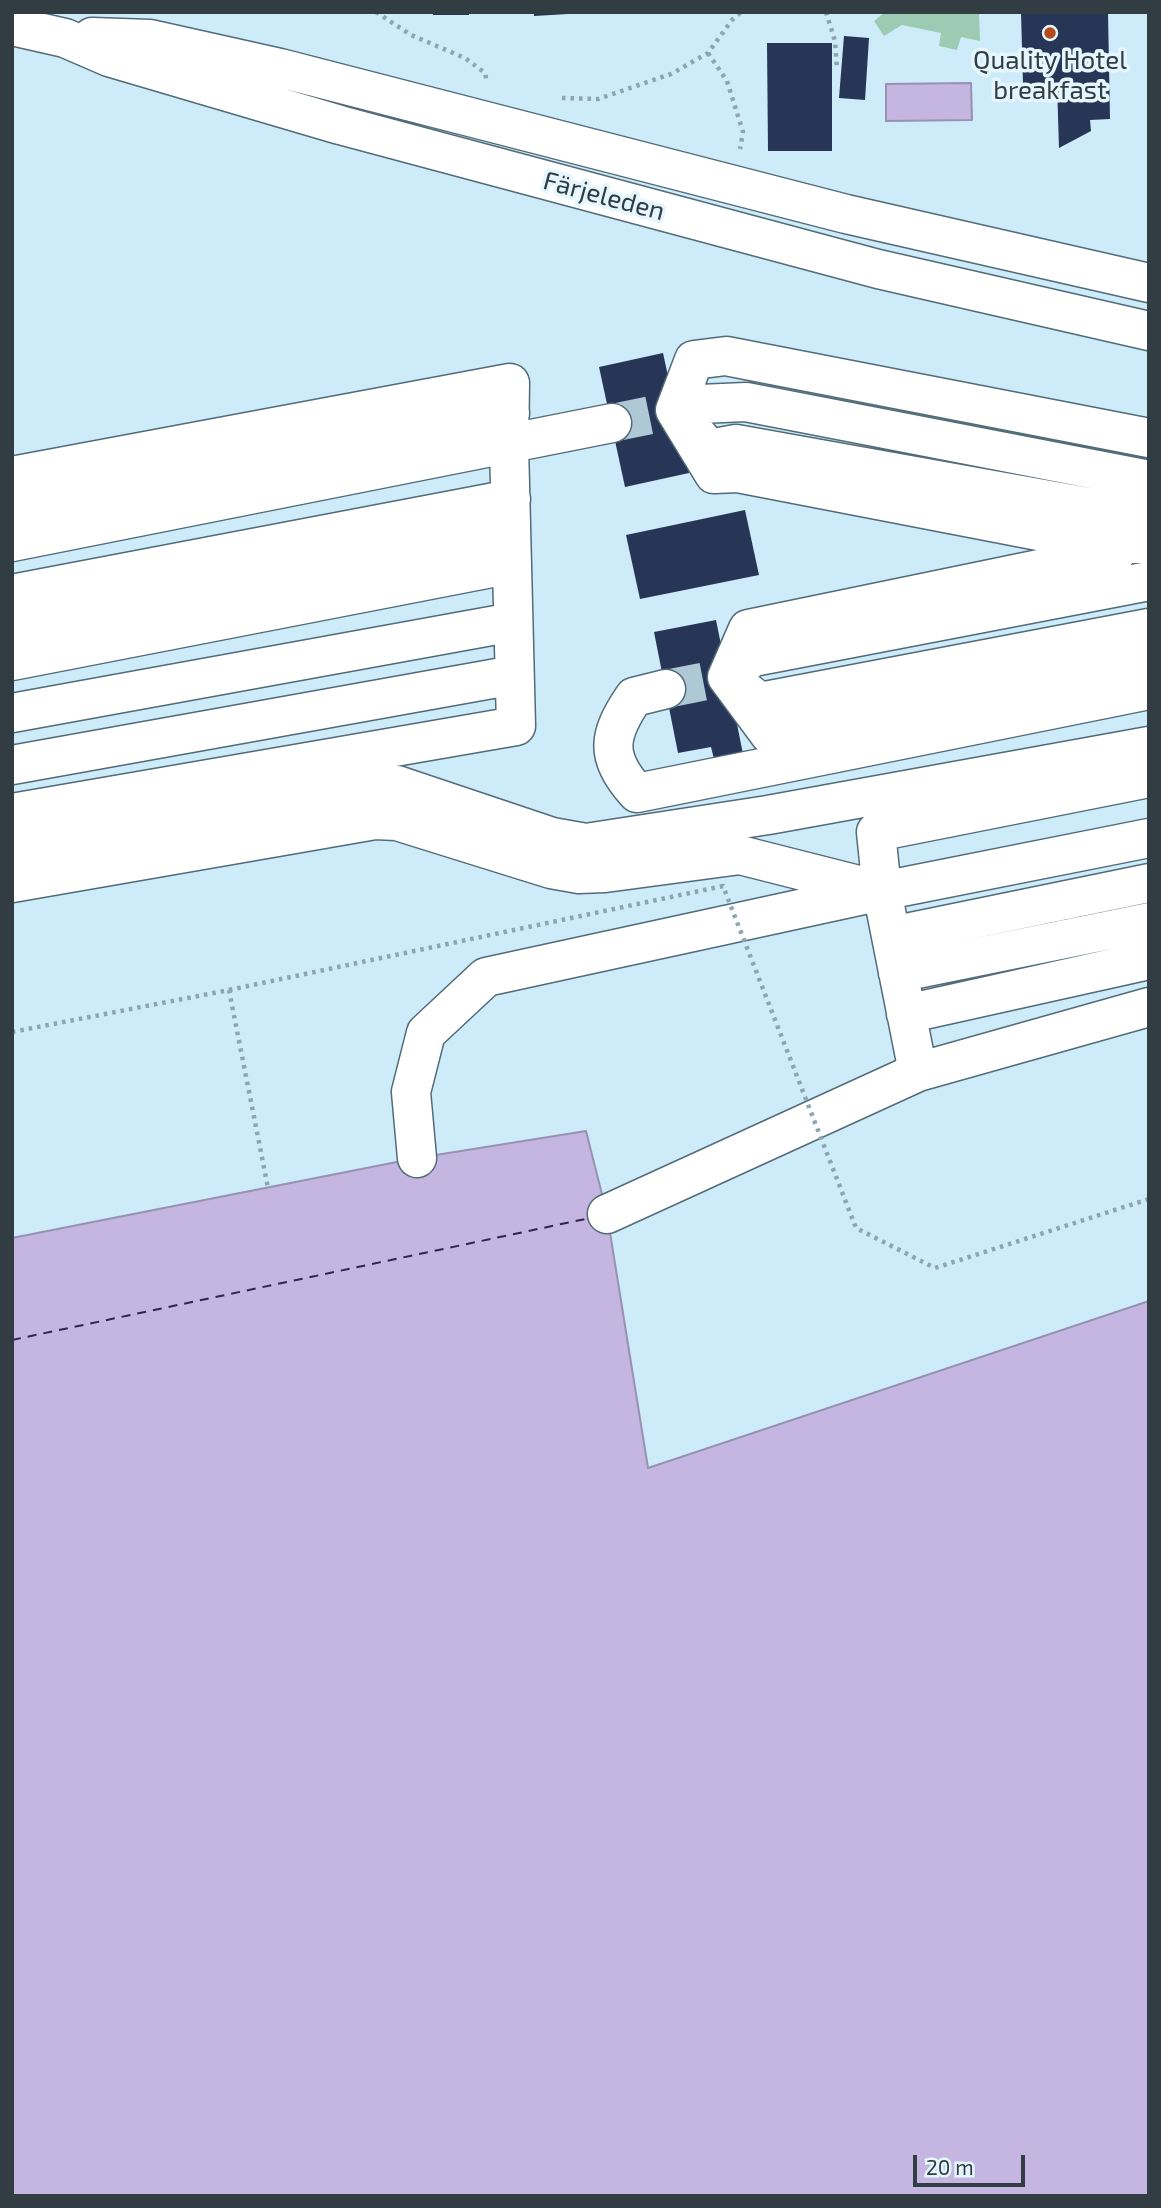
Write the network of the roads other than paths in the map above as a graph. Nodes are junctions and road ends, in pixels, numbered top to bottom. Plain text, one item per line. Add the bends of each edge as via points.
1 (12, 26) edge
2 (65, 38) junction
3 (1149, 283) edge
4 (1149, 331) edge
5 (676, 410) junction
6 (612, 423) tunnel mouth
7 (1149, 438) edge
8 (1149, 462) edge
9 (12, 476) edge
10 (1149, 480) edge
11 (12, 490) edge
12 (1149, 505) edge
13 (12, 511) edge
14 (1149, 518) edge
15 (12, 527) edge
16 (12, 542) edge
17 (1149, 545) edge
18 (12, 560) edge
19 (512, 560) junction
20 (12, 578) edge
21 (1149, 581) edge
22 (12, 594) edge
23 (1149, 597) edge
24 (12, 611) edge
25 (12, 627) edge
26 (1149, 628) edge
27 (12, 645) edge
28 (1149, 646) edge
29 (12, 661) edge
30 (1149, 661) edge
31 (12, 677) edge
32 (727, 677) junction
33 (666, 689) tunnel mouth
34 (1149, 690) edge
35 (12, 694) edge
36 (12, 713) edge
37 (1149, 716) edge
38 (12, 730) edge
39 (1149, 746) edge
40 (12, 748) edge
41 (12, 765) edge
42 (1149, 778) edge
43 (12, 780) edge
44 (637, 793) junction
45 (1149, 796) edge
46 (12, 797) edge
47 (1149, 812) edge
48 (12, 813) edge
49 (1149, 838) edge
50 (12, 848) edge
51 (1149, 862) edge
52 (12, 883) edge
53 (1149, 883) edge
54 (1149, 902) edge
55 (1149, 922) edge
56 (1149, 943) edge
57 (1149, 960) edge
58 (900, 964) junction
59 (1149, 978) edge
60 (1149, 1007) edge
61 (417, 1158) dead end
62 (607, 1214) dead end

1 - 2 street, Färjeleden
2 - 3 street, Färjeleden via 150,39 267,65 846,214
2 - 4 street, Färjeleden via 109,57 340,125 878,268
5 - 7 street via 694,360 726,356
5 - 8 street via 698,384 735,383
5 - 10 street via 746,402
5 - 12 street via 705,430 734,426
5 - 14 street via 709,449 736,443
5 - 17 street via 714,474 738,473 1106,544
6 - 19 street
9 - 19 street via 510,383
11 - 19 street
13 - 19 street
15 - 19 street
16 - 19 street
17 - 32 street via 748,629
18 - 19 street
19 - 20 street
19 - 22 street
19 - 24 street
19 - 25 street
19 - 27 street
19 - 29 street
19 - 31 street
19 - 35 street
19 - 36 street
19 - 38 street
19 - 40 street
19 - 41 street
19 - 43 street
19 - 46 street
19 - 48 street
21 - 32 street via 753,657
23 - 32 street
26 - 32 street via 760,702
28 - 32 street via 768,717
30 - 32 street via 770,735
33 - 44 street via 634,697 619,719 613,747 620,774
34 - 44 street
37 - 44 street via 672,804
39 - 50 street via 586,843 552,837 381,783
42 - 58 street via 876,832
45 - 58 street
47 - 58 street
49 - 58 street
51 - 58 street
52 - 58 street via 374,820 397,821 579,874 740,855
53 - 58 street
54 - 58 street
55 - 58 street
56 - 58 street
57 - 58 street
58 - 59 street
58 - 60 street
58 - 61 street via 770,916 486,977 426,1033 411,1092
58 - 62 street

